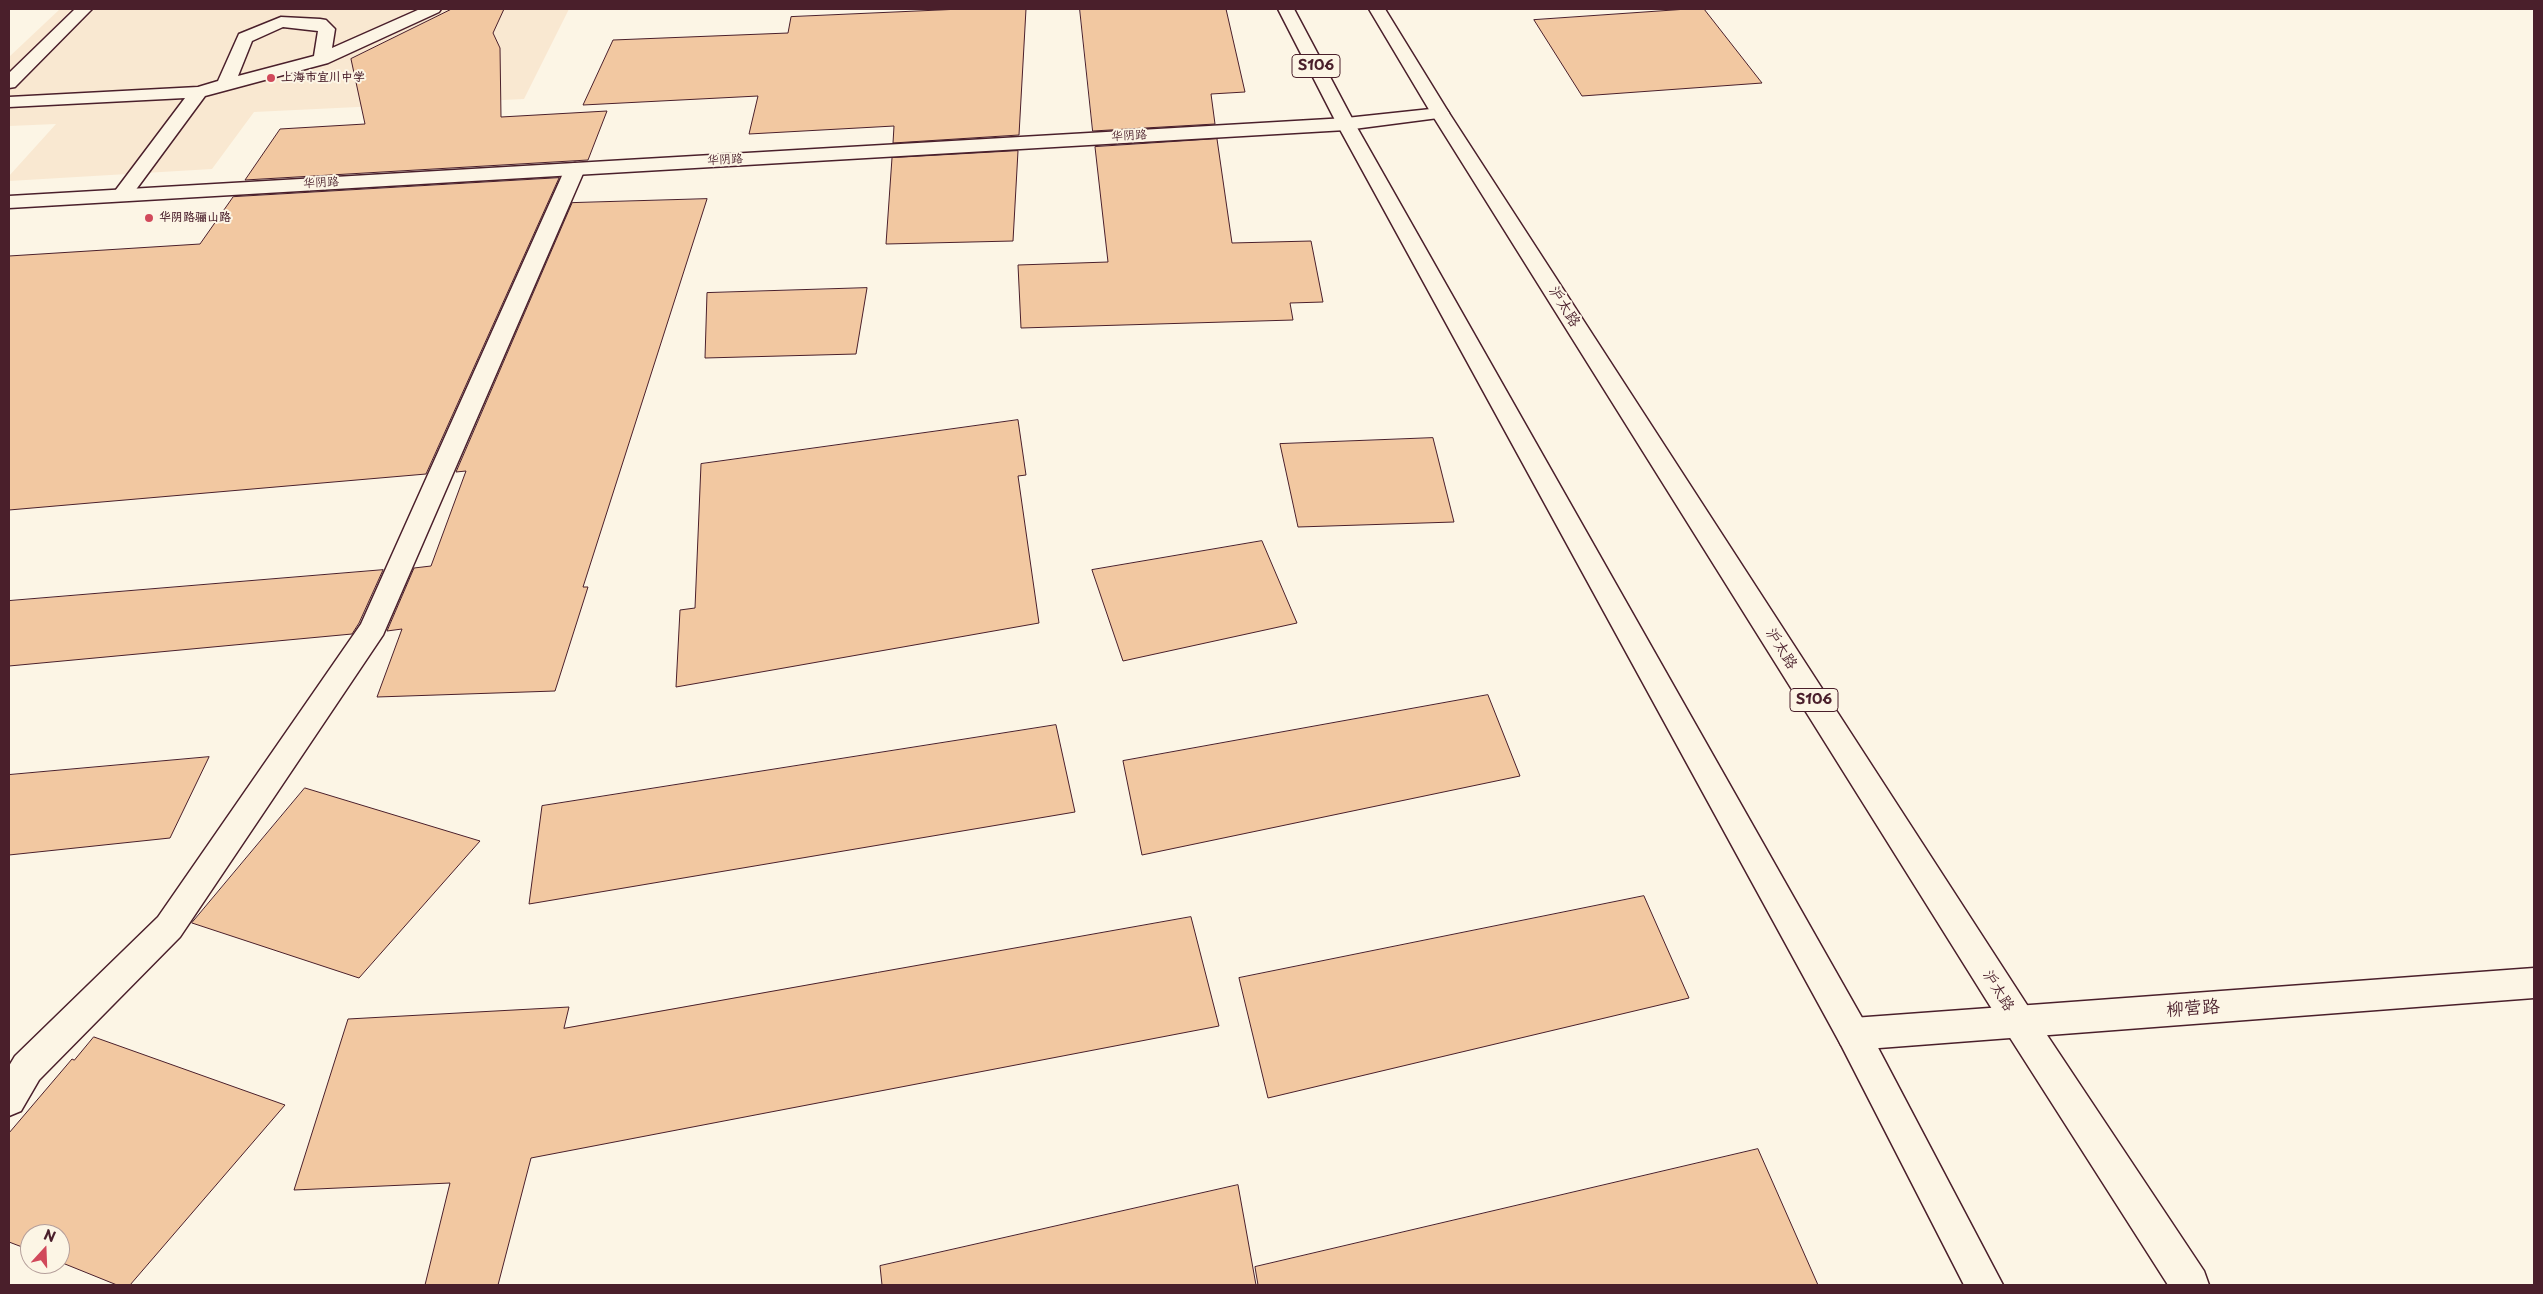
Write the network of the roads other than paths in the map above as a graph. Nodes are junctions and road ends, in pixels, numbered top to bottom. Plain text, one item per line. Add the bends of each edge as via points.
1 (84, 9) edge
2 (433, 9) edge
3 (1286, 9) edge
4 (1378, 9) edge
5 (322, 59) junction
6 (9, 83) edge
7 (225, 86) junction
8 (199, 92) junction
9 (9, 102) edge
10 (1440, 113) junction
11 (1346, 124) junction
12 (575, 169) junction
13 (122, 195) junction
14 (9, 202) edge
15 (2534, 983) edge
16 (2019, 1022) junction
17 (1853, 1034) junction
18 (9, 1099) edge
19 (1984, 1285) edge
20 (2190, 1285) edge

1 - 6 main road
2 - 5 main road
3 - 11 main road, S106
4 - 10 main road, 沪太路 / S106
5 - 7 main road
5 - 7 main road via 327,29 320,24 281,22 245,38
7 - 8 main road
8 - 9 main road
8 - 13 main road
10 - 11 main road, 华阴路
10 - 16 main road, 沪太路 / S106
11 - 12 main road, 华阴路
11 - 17 main road, S106
12 - 13 main road, 华阴路
12 - 18 main road via 373,628 169,927 27,1068
13 - 14 main road, 华阴路
15 - 16 main road, 柳营路
16 - 17 main road, 柳营路
16 - 20 main road, 沪太路 / S106
17 - 19 main road, S106

